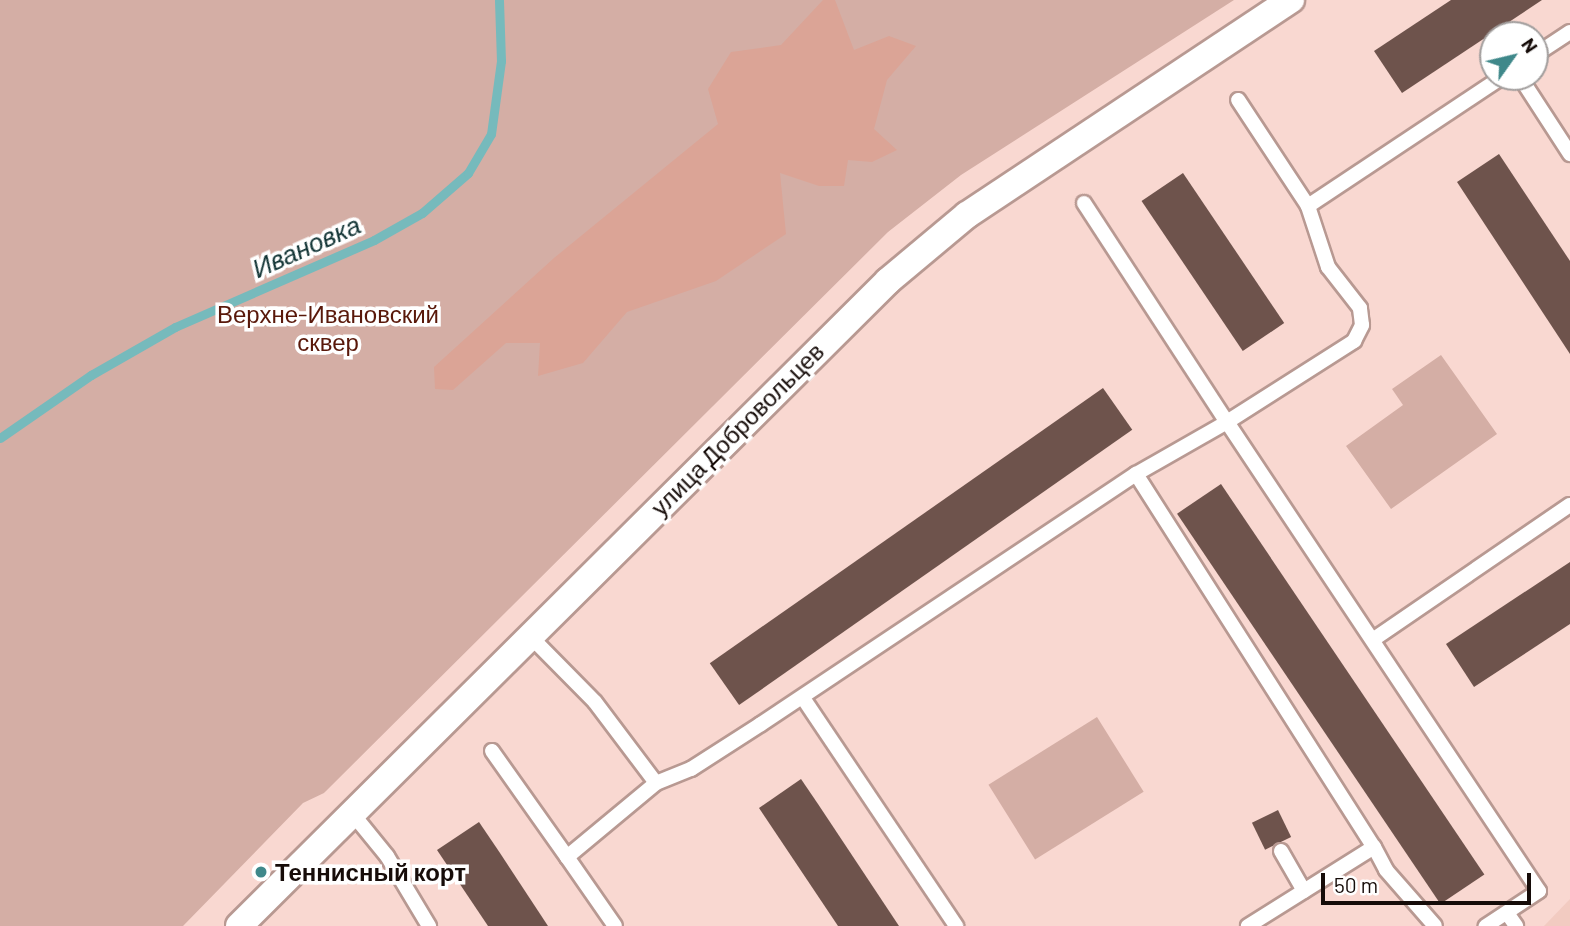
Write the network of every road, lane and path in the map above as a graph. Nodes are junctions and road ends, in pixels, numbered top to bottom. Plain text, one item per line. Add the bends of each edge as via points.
1 (1291, 0) edge
2 (1570, 32) edge
3 (1549, 46) edge
4 (1481, 91) edge
5 (1529, 91) edge
6 (1238, 100) dead end
7 (1570, 154) edge
8 (1084, 203) dead end
9 (1308, 206) junction
10 (1227, 422) junction
11 (1136, 474) junction
12 (1570, 505) edge
13 (528, 634) junction
14 (1374, 639) junction
15 (803, 698) junction
16 (492, 751) dead end
17 (656, 783) junction
18 (352, 813) junction
19 (1374, 847) junction
20 (1281, 850) dead end
21 (567, 856) junction
22 (1304, 891) junction
23 (1507, 913) junction
24 (239, 926) edge
25 (429, 926) edge
26 (615, 926) edge
27 (956, 926) edge
28 (1248, 926) edge
29 (1435, 926) edge
30 (1486, 926) edge
31 (1516, 926) edge

1 - 13 street, улица Добровольцев via 957,223 879,290
2 - 3 lane
4 - 9 lane
5 - 7 lane
6 - 9 lane
8 - 10 lane
9 - 10 lane via 1328,267 1360,308 1362,326 1354,341
10 - 11 lane
10 - 14 lane
11 - 15 lane
11 - 19 lane
12 - 14 lane
13 - 17 lane via 595,702
13 - 18 street, улица Добровольцев
14 - 23 lane via 1539,891
15 - 17 lane via 691,769
15 - 27 lane
16 - 21 lane
17 - 21 lane
18 - 24 street, улица Добровольцев
18 - 25 lane via 387,856
19 - 22 lane
19 - 29 lane via 1386,870
20 - 22 lane
21 - 26 lane
22 - 28 lane
23 - 30 lane
23 - 31 lane

